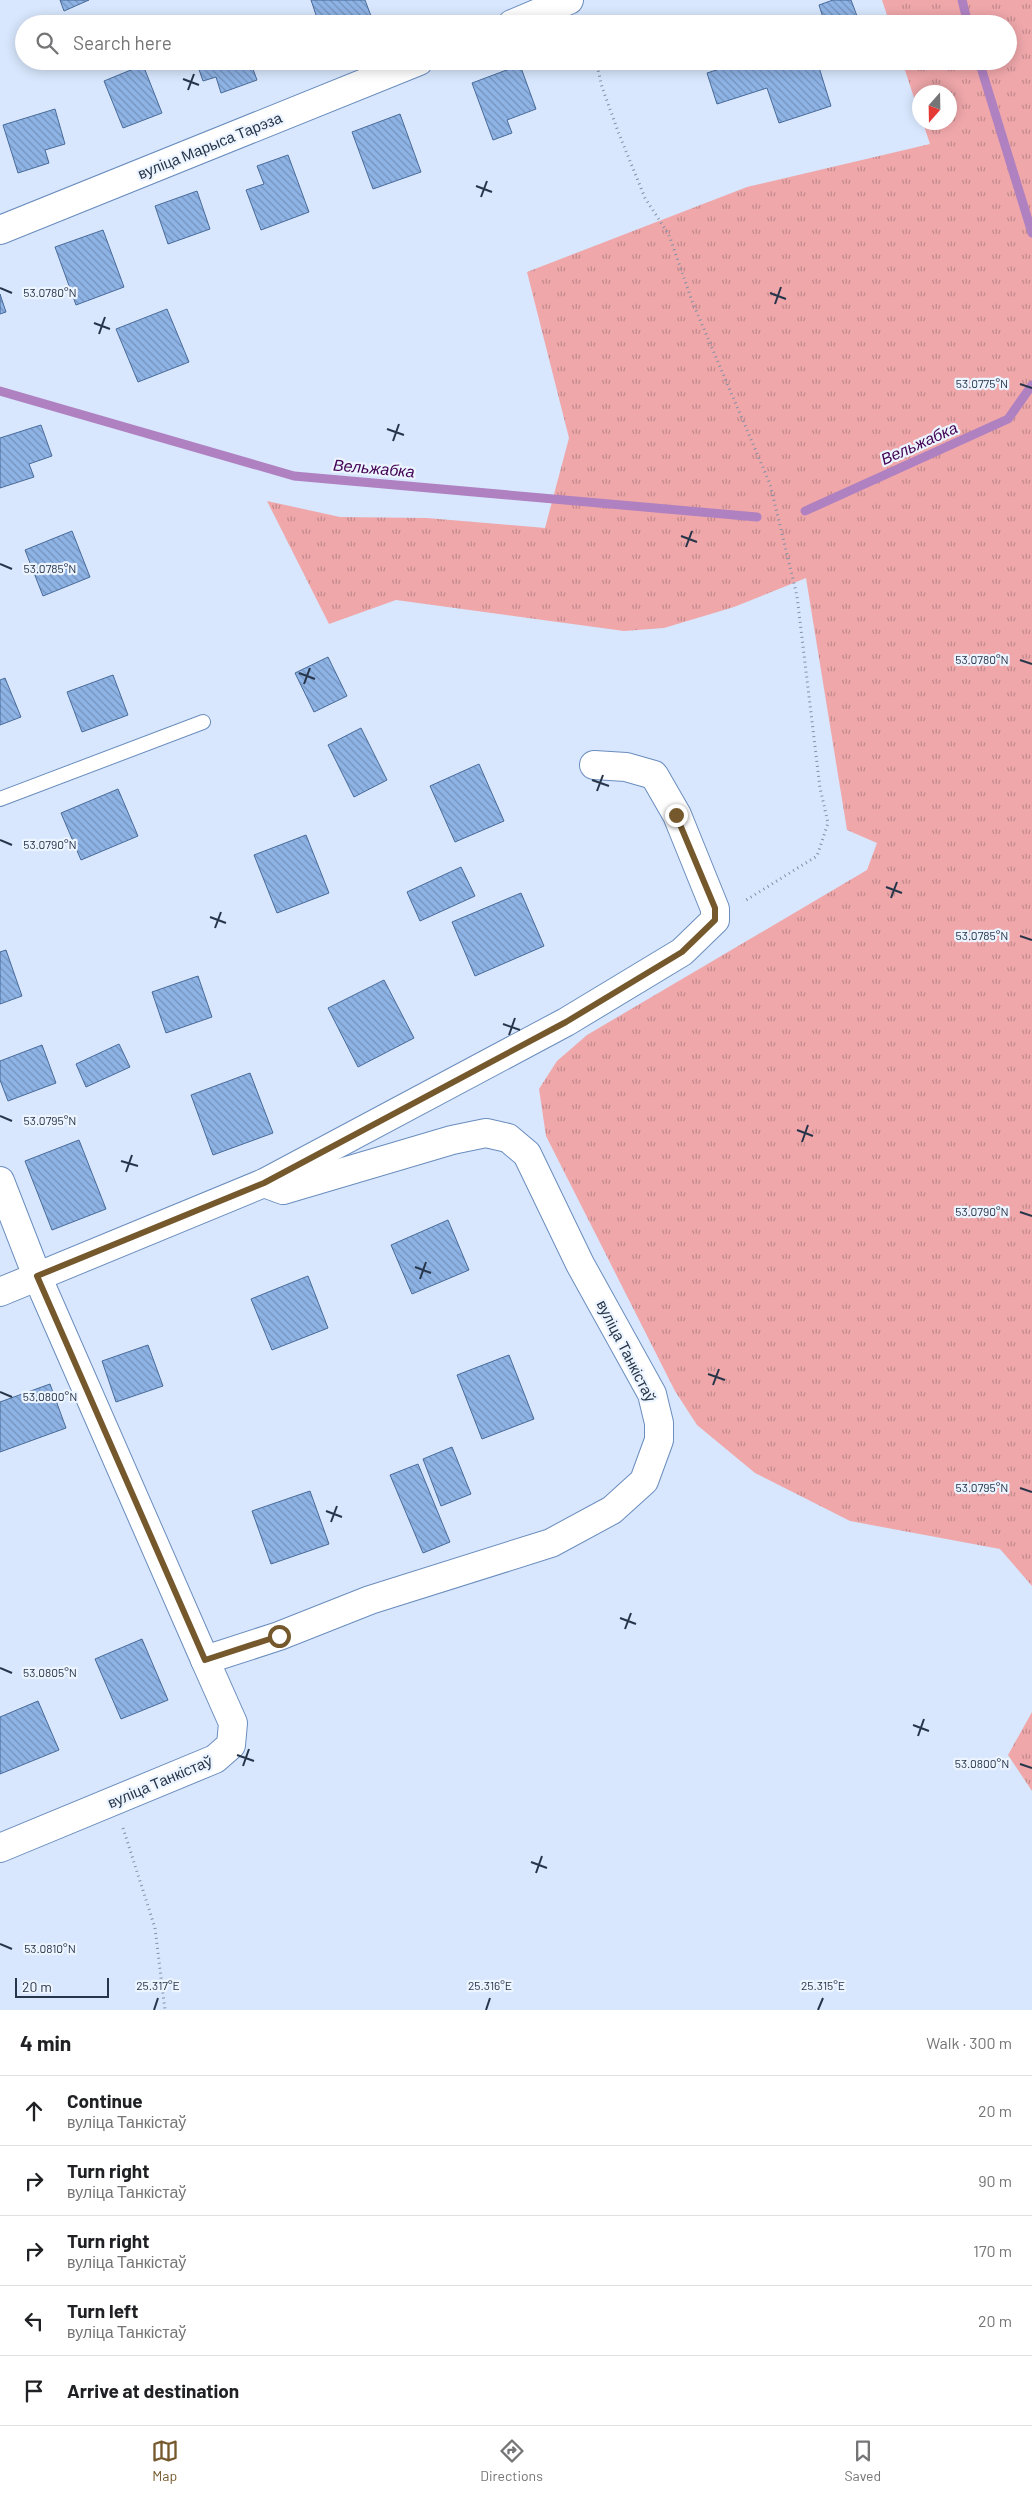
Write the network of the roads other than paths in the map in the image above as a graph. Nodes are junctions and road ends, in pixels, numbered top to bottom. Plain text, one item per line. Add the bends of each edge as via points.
1 (569, 0) edge
2 (533, 15) edge
3 (398, 70) edge
4 (0, 230) edge
5 (203, 722) dead end
6 (594, 764) dead end
7 (0, 800) edge
8 (0, 1181) edge
9 (264, 1183) junction
10 (37, 1276) junction
11 (0, 1292) edge
12 (205, 1660) junction
13 (0, 1848) edge

1 - 2 street
3 - 4 street, вуліца Марыса Тарэза
5 - 7 lane
6 - 9 street via 626,767 654,775 694,854 715,908 715,920 682,952 566,1022
8 - 10 street, вуліца Танкістаў
9 - 10 street
9 - 12 street, вуліца Танкістаў via 283,1190 452,1140 486,1133 508,1138 527,1154 580,1264 652,1394 659,1423 659,1440 644,1481 612,1510 551,1543 370,1600 279,1636
10 - 11 street
10 - 12 street, вуліца Танкістаў
12 - 13 street, вуліца Танкістаў via 233,1723 231,1745 215,1759

